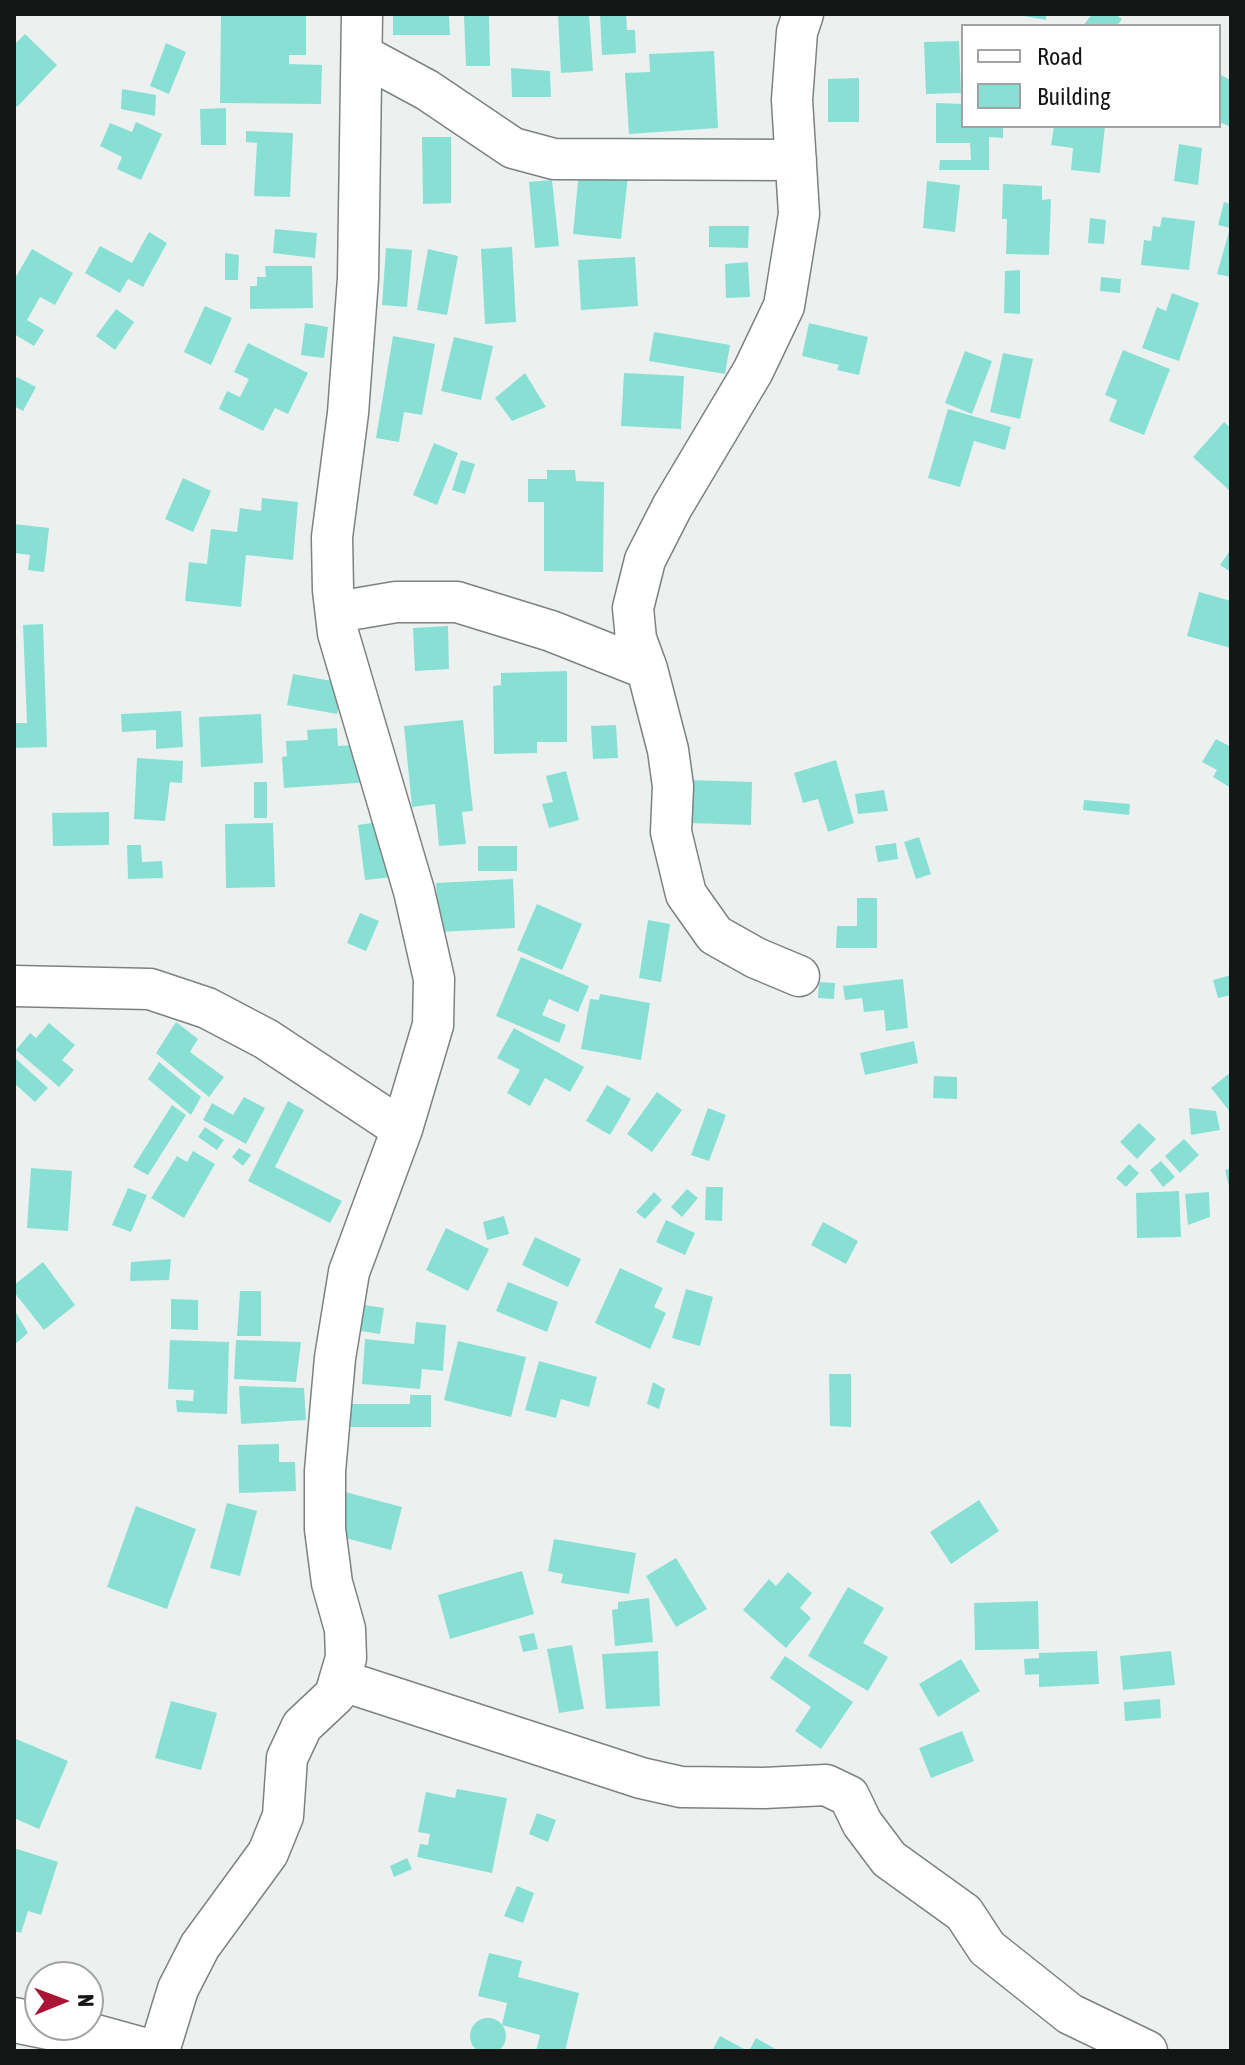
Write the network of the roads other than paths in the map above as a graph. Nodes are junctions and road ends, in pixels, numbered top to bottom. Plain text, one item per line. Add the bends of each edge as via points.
1 (362, 14) edge
2 (803, 14) edge
3 (362, 55) junction
4 (796, 160) junction
5 (337, 612) junction
6 (647, 669) junction
7 (799, 976) dead end
8 (14, 986) edge
9 (402, 1129) junction
10 (340, 1680) junction
11 (14, 2020) edge
12 (146, 2051) edge
13 (159, 2051) edge
14 (1147, 2051) edge

1 - 3 street
2 - 4 street via 792,100
3 - 4 street via 427,90 513,148 554,159
3 - 5 street via 358,278 332,537
4 - 6 street via 799,214 784,306 753,371 645,560 633,608 636,639
5 - 6 street via 396,602 457,602
5 - 9 street via 338,633 414,891 434,979 433,1025
6 - 7 street via 668,750 671,832 686,894 715,935
8 - 9 street via 150,989 207,1008 266,1039
9 - 10 street via 349,1272 335,1358 325,1515 332,1583 345,1629
10 - 13 street via 335,1695 302,1726 287,1758 283,1816 268,1853 200,1946 178,1989
10 - 14 street via 681,1787 826,1785 849,1796 889,1859 964,1913 987,1948 1070,2014
11 - 12 street

